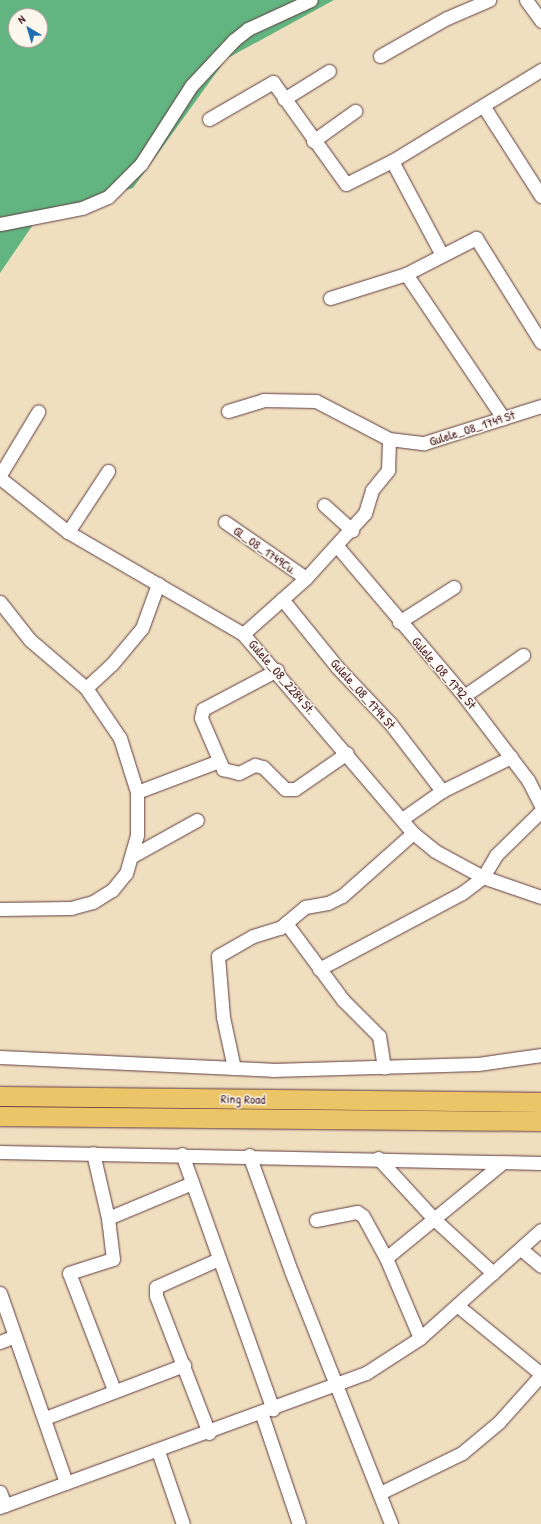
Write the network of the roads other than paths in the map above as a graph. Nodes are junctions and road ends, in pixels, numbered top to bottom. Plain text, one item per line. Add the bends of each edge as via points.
1 (311, 0) edge
2 (489, 0) edge
3 (526, 0) edge
4 (466, 4) edge
5 (541, 21) edge
6 (380, 56) dead end
7 (541, 70) edge
8 (329, 71) dead end
9 (284, 99) junction
10 (484, 107) junction
11 (355, 111) dead end
12 (209, 118) dead end
13 (313, 141) junction
14 (392, 161) junction
15 (541, 196) edge
16 (0, 224) edge
17 (442, 255) junction
18 (406, 274) junction
19 (330, 298) dead end
20 (541, 342) edge
21 (541, 406) edge
22 (228, 411) dead end
23 (38, 412) dead end
24 (503, 418) junction
25 (389, 439) junction
26 (108, 471) dead end
27 (0, 477) edge
28 (324, 505) dead end
29 (225, 522) dead end
30 (352, 530) junction
31 (68, 532) junction
32 (337, 546) junction
33 (306, 578) junction
34 (158, 584) junction
35 (454, 587) dead end
36 (282, 599) junction
37 (0, 602) edge
38 (399, 622) junction
39 (243, 634) junction
40 (523, 655) dead end
41 (276, 670) junction
42 (86, 688) junction
43 (464, 696) junction
44 (347, 753) junction
45 (511, 757) junction
46 (219, 761) junction
47 (442, 791) junction
48 (137, 792) junction
49 (541, 806) edge
50 (541, 811) edge
51 (402, 819) junction
52 (197, 820) dead end
53 (413, 833) junction
54 (134, 855) junction
55 (483, 877) junction
56 (541, 897) edge
57 (0, 909) edge
58 (286, 923) junction
59 (319, 968) junction
60 (541, 1055) edge
61 (0, 1057) edge
62 (234, 1068) junction
63 (384, 1068) junction
64 (0, 1096) edge
65 (541, 1102) edge
66 (0, 1116) edge
67 (541, 1121) edge
68 (0, 1152) edge
69 (93, 1153) junction
70 (182, 1154) junction
71 (249, 1155) junction
72 (378, 1158) junction
73 (502, 1163) junction
74 (541, 1163) edge
75 (192, 1183) junction
76 (108, 1218) junction
77 (434, 1219) junction
78 (316, 1220) dead end
79 (541, 1230) edge
80 (521, 1249) junction
81 (386, 1258) junction
82 (220, 1259) junction
83 (541, 1266) edge
84 (493, 1273) junction
85 (0, 1293) edge
86 (458, 1306) junction
87 (15, 1336) junction
88 (420, 1338) junction
89 (0, 1342) edge
90 (184, 1365) junction
91 (541, 1375) edge
92 (338, 1386) junction
93 (114, 1390) junction
94 (267, 1410) junction
95 (45, 1418) junction
96 (209, 1432) junction
97 (158, 1451) junction
98 (66, 1483) junction
99 (0, 1492) edge
100 (380, 1493) junction
101 (3, 1506) edge
102 (184, 1524) edge
103 (299, 1524) edge
104 (391, 1524) edge

1 - 16 street via 248,29 234,40 191,86 142,164 108,197 82,208
2 - 4 street
3 - 5 street
4 - 6 street
7 - 10 street
8 - 9 street
9 - 12 street via 273,82 269,81
9 - 13 street
10 - 14 street
10 - 15 street
11 - 13 street
13 - 14 street via 346,184
14 - 17 street
17 - 18 street
17 - 20 street via 476,238
18 - 19 street
18 - 24 street
21 - 24 street, Gulele_08_1749 St
22 - 25 street via 263,400 316,401
23 - 27 street
24 - 25 street, Gulele_08_1749 St via 424,443
25 - 30 street via 386,476 372,490 370,504
26 - 31 street
27 - 31 street, Gulele_08_2284 St.
28 - 30 street
29 - 33 street, GL_08_1749Cu.
30 - 32 street
31 - 34 street, Gulele_08_2284 St.
32 - 33 street
32 - 38 street, Gulele_08_1792 St
33 - 36 street
34 - 39 street, Gulele_08_2284 St.
34 - 42 street via 142,628 112,664
35 - 38 street
36 - 39 street
36 - 47 street, Gulele_08_1794 St via 337,667 390,723
37 - 42 street via 30,640
38 - 43 street, Gulele_08_1792 St
39 - 41 street, Gulele_08_2284 St.
40 - 43 street
41 - 44 street, Gulele_08_2284 St.
41 - 46 street via 203,709 201,718
42 - 48 street via 120,738
43 - 45 street, Gulele_08_1792 St
44 - 46 street via 295,789 285,789 263,767 255,765 231,773
44 - 51 street, Gulele_08_2284 St.
45 - 47 street
45 - 49 street, Gulele_08_1792 St
46 - 48 street
47 - 51 street
48 - 54 street
50 - 55 street via 496,856
51 - 53 street, Gulele_08_2284 St.
52 - 54 street
53 - 55 street, Gulele_08_2284 St. via 435,851
53 - 58 street via 342,896 328,903 305,907
54 - 57 street via 126,873 112,890 93,902 70,908
55 - 56 street, Gulele_08_2284 St.
55 - 59 street via 462,893
58 - 59 street
58 - 62 street via 253,936 218,956 223,1017
59 - 63 street via 343,1000 379,1036
60 - 63 street via 478,1064
61 - 62 street
62 - 63 street
64 - 65 highway, Ring Road
66 - 67 highway, Ring Road
68 - 69 street
69 - 70 street
69 - 76 street
70 - 71 street
70 - 75 street
71 - 72 street
71 - 92 street via 291,1271
72 - 73 street
72 - 77 street
73 - 74 street
73 - 77 street
75 - 76 street
75 - 82 street
76 - 93 street via 113,1259 76,1269 69,1273 69,1280
77 - 81 street
77 - 84 street
78 - 81 street via 357,1212 363,1216
79 - 80 street
80 - 83 street
80 - 84 street
81 - 88 street
82 - 90 street via 156,1287 156,1296
82 - 94 street
84 - 86 street
85 - 87 street
86 - 88 street
86 - 91 street
87 - 89 street
87 - 95 street
88 - 92 street via 391,1360
90 - 93 street
90 - 96 street
91 - 100 street via 499,1422 462,1453
92 - 94 street
92 - 100 street
93 - 95 street
94 - 96 street
94 - 103 street
95 - 98 street
96 - 97 street
97 - 98 street
97 - 102 street
98 - 101 street
99 - 101 street
100 - 104 street

